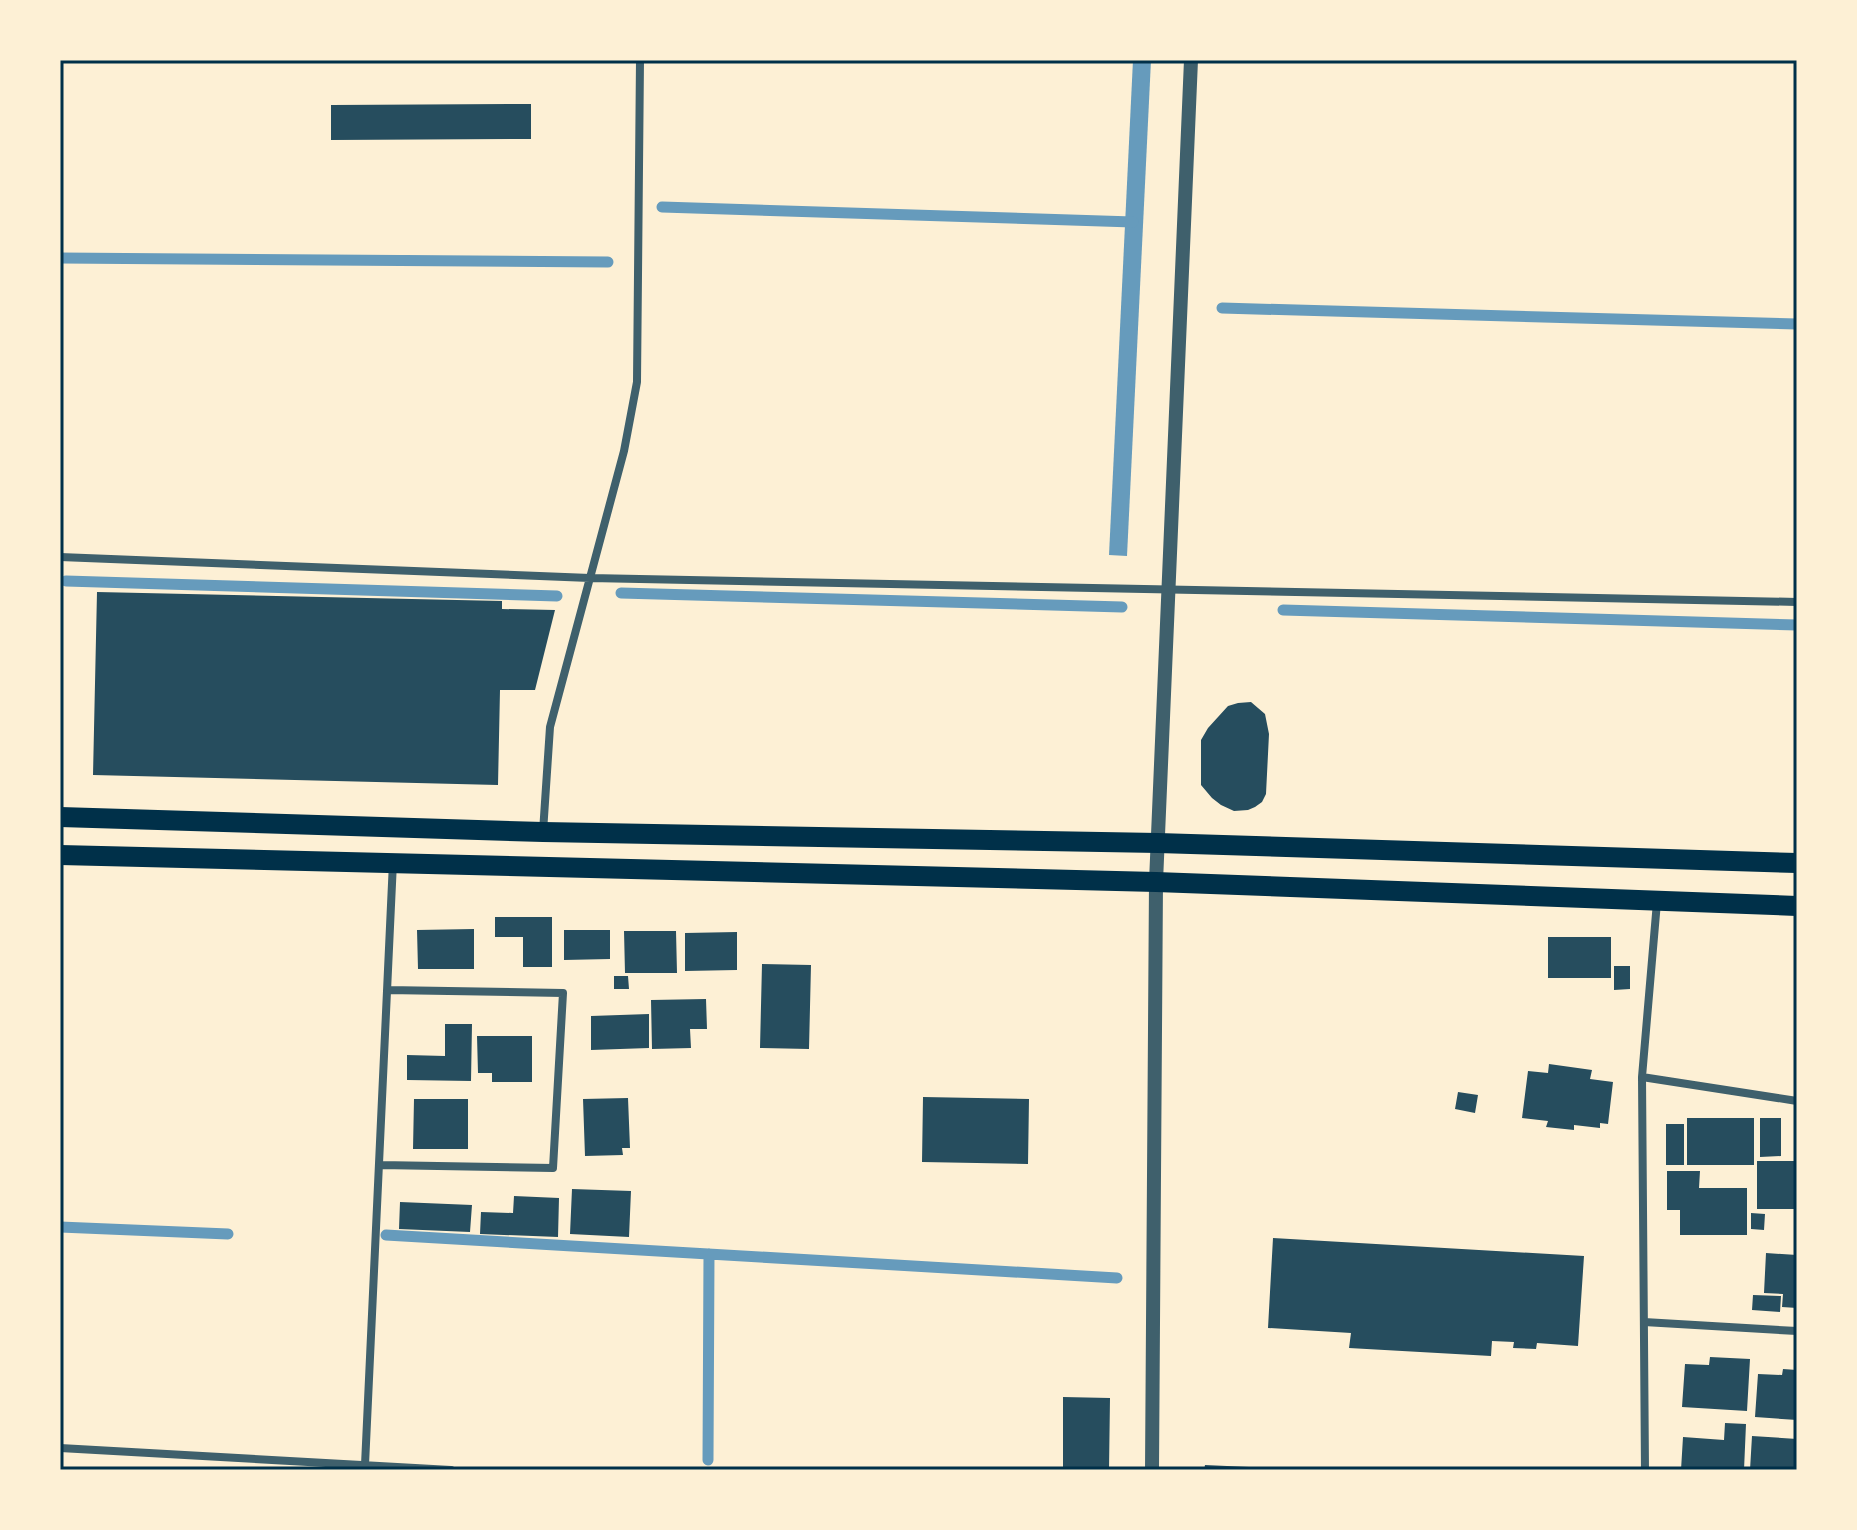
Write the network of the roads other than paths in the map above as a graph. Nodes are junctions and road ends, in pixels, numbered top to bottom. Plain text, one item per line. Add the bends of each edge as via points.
1 (640, 60) edge
2 (1191, 60) edge
3 (60, 557) edge
4 (590, 578) junction
5 (1169, 589) junction
6 (1797, 602) edge
7 (60, 817) edge
8 (543, 832) junction
9 (1158, 843) junction
10 (60, 855) edge
11 (393, 862) junction
12 (1797, 863) edge
13 (1156, 882) junction
14 (1657, 901) junction
15 (1797, 906) edge
16 (387, 990) junction
17 (1642, 1077) junction
18 (1797, 1101) edge
19 (380, 1165) junction
20 (1644, 1322) junction
21 (1797, 1331) edge
22 (60, 1448) edge
23 (365, 1465) junction
24 (451, 1470) edge
25 (1152, 1470) edge
26 (1645, 1470) edge

1 - 4 street via 637,382
2 - 5 street
3 - 4 street
4 - 5 street
4 - 8 street via 550,727
5 - 6 street
5 - 9 street
7 - 8 main road
8 - 9 main road
9 - 12 main road
9 - 13 street
10 - 11 main road
11 - 13 main road
11 - 16 street
13 - 14 main road
13 - 25 street
14 - 15 main road
14 - 17 street
16 - 19 street
16 - 19 street via 563,993 553,1168
17 - 18 street
17 - 20 street
19 - 23 street
20 - 21 street
20 - 26 street
22 - 23 street
23 - 24 street

